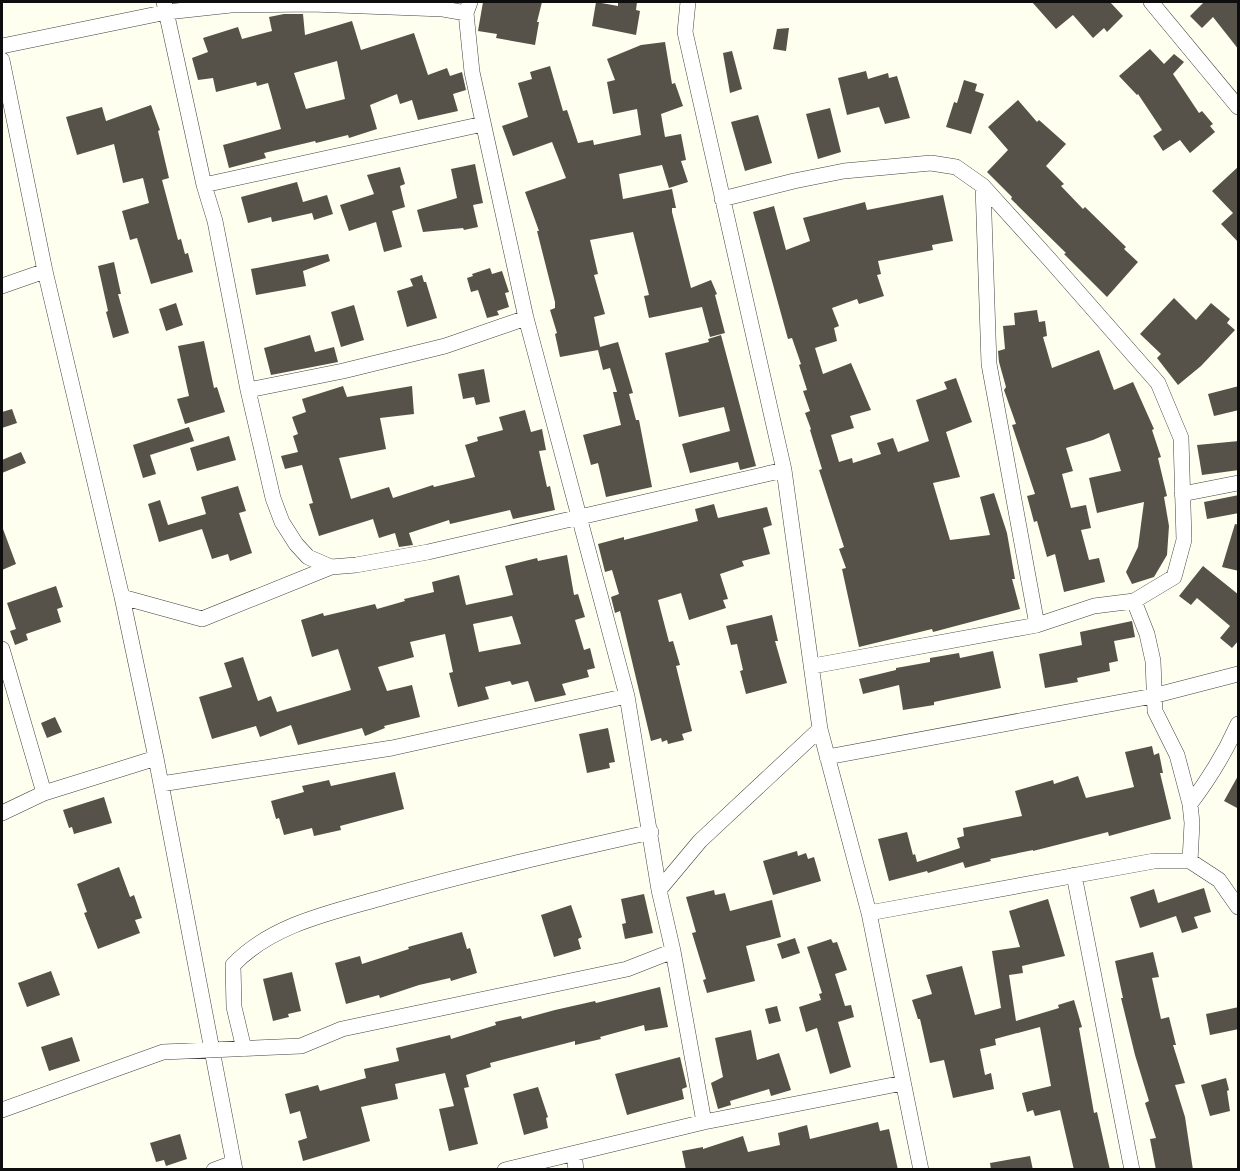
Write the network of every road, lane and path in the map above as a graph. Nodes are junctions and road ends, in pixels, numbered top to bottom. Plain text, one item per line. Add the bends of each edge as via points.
1 (688, 2) edge
2 (1152, 2) edge
3 (165, 7) edge
4 (468, 7) edge
5 (2, 45) edge
6 (2, 60) edge
7 (1239, 106) edge
8 (483, 124) junction
9 (204, 185) junction
10 (983, 186) junction
11 (722, 199) junction
12 (45, 271) junction
13 (2, 286) edge
14 (526, 318) junction
15 (248, 390) junction
16 (784, 470) junction
17 (1239, 483) edge
18 (1182, 494) junction
19 (579, 518) junction
20 (331, 567) junction
21 (122, 597) junction
22 (1134, 601) junction
23 (1037, 624) junction
24 (2, 649) edge
25 (813, 666) junction
26 (1239, 675) edge
27 (627, 696) junction
28 (1153, 696) junction
29 (1239, 724) edge
30 (820, 729) junction
31 (827, 756) junction
32 (156, 758) junction
33 (161, 784) junction
34 (44, 793) junction
35 (1190, 804) junction
36 (2, 813) edge
37 (651, 832) junction
38 (1190, 861) junction
39 (1074, 875) junction
40 (1219, 880) junction
41 (1239, 881) edge
42 (659, 890) junction
43 (1239, 907) edge
44 (870, 913) junction
45 (673, 951) junction
46 (244, 1049) junction
47 (213, 1051) junction
48 (903, 1083) junction
49 (2, 1110) edge
50 (704, 1122) junction
51 (575, 1162) edge
52 (234, 1166) edge
53 (214, 1170) edge
54 (505, 1170) edge
55 (921, 1170) edge
56 (1132, 1170) edge

1 - 11 street via 685,32
2 - 7 street
3 - 4 street
3 - 5 street
3 - 9 street
4 - 8 street via 472,72
6 - 12 street
8 - 9 street
8 - 14 street
9 - 15 street via 215,221
10 - 11 street via 956,167 931,163 844,171
10 - 18 street via 1158,383 1181,438
10 - 23 street via 989,364
11 - 16 street
12 - 13 street
12 - 21 street
14 - 15 street via 445,346
14 - 19 street
15 - 20 street via 282,522 308,557
16 - 19 street
16 - 25 street
17 - 18 street
18 - 22 street via 1184,540 1174,578
19 - 20 street via 428,552
19 - 27 street
20 - 21 street via 202,619
21 - 32 street
22 - 23 street via 1094,606
22 - 28 street via 1153,661
23 - 25 street
24 - 34 street
25 - 30 street
26 - 28 street
27 - 33 street via 392,748
27 - 37 street
28 - 31 street
28 - 35 street via 1155,711 1177,755
29 - 35 street via 1212,774
30 - 31 street
30 - 42 street via 700,842
31 - 44 street
32 - 33 street
32 - 34 street
33 - 47 street
34 - 36 street
35 - 38 street
37 - 42 street
37 - 46 street via 432,884 336,911 269,937 233,965 234,1007
38 - 39 street via 1154,861
38 - 40 street
39 - 44 street
39 - 56 street
40 - 41 street
40 - 43 street
42 - 45 street
44 - 48 street
45 - 46 street via 627,969 342,1029 301,1046
45 - 50 street
46 - 47 street
47 - 49 street via 163,1053
47 - 52 street
48 - 50 street
48 - 55 street
50 - 51 street
51 - 54 street
52 - 53 street

